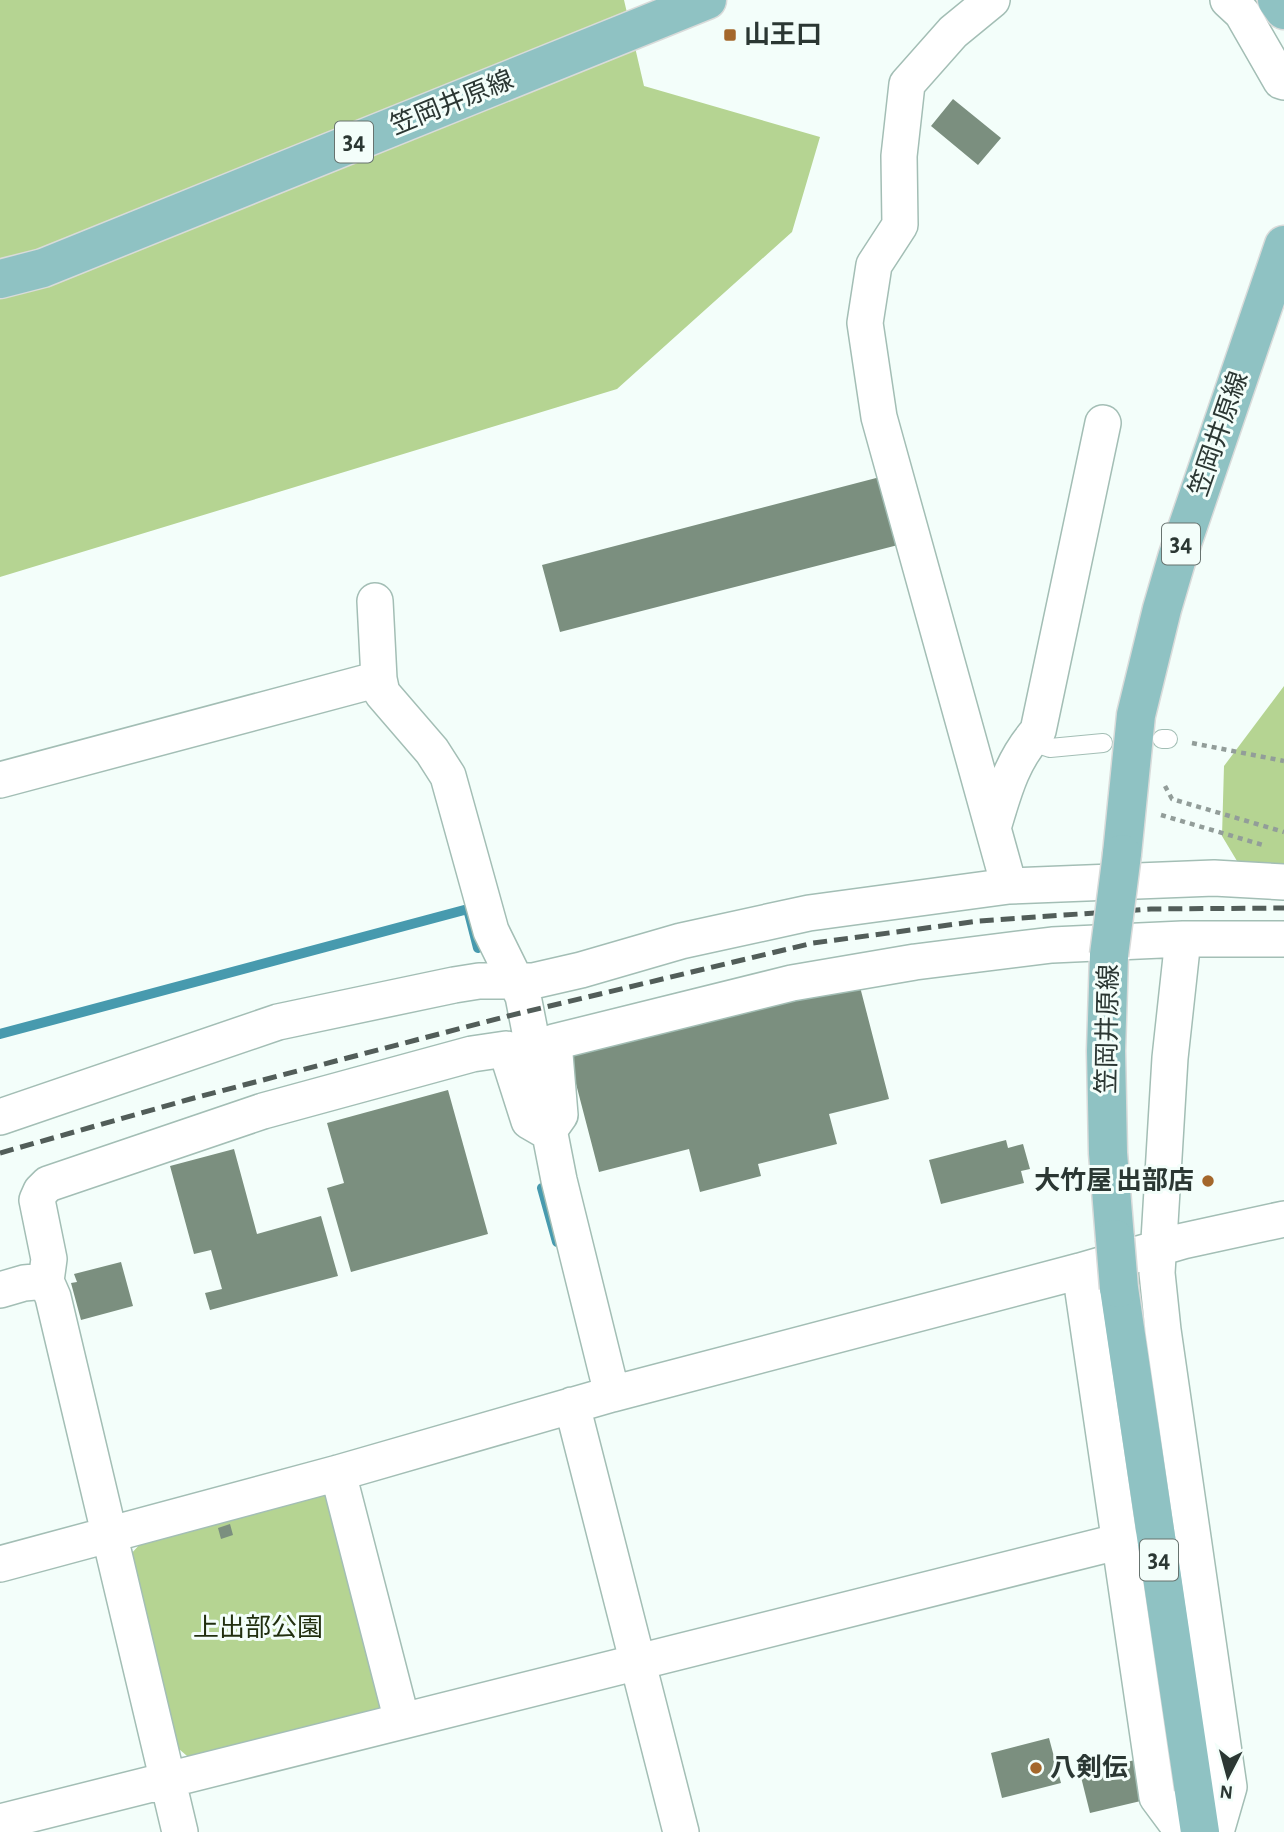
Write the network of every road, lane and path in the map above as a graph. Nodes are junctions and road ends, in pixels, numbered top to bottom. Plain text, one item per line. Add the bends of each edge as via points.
1 (707, 0) edge
2 (992, 0) edge
3 (1227, 0) edge
4 (1278, 0) edge
5 (666, 8) edge
6 (1284, 10) edge
7 (1284, 82) edge
8 (1284, 245) edge
9 (0, 279) edge
10 (1103, 423) dead end
11 (375, 601) dead end
12 (379, 679) junction
13 (1029, 741) junction
14 (1103, 743) dead end
15 (1284, 761) edge
16 (0, 780) edge
17 (1158, 814) dead end
18 (993, 828) junction
19 (1284, 832) edge
20 (1271, 848) dead end
21 (1284, 882) edge
22 (1009, 886) junction
23 (1183, 939) junction
24 (1284, 939) edge
25 (515, 982) junction
26 (0, 1117) edge
27 (548, 1132) junction
28 (1284, 1219) edge
29 (1159, 1248) junction
30 (1080, 1271) junction
31 (46, 1281) junction
32 (0, 1290) edge
33 (612, 1394) junction
34 (572, 1405) junction
35 (338, 1474) junction
36 (109, 1536) junction
37 (1121, 1541) junction
38 (0, 1564) edge
39 (637, 1663) junction
40 (402, 1721) junction
41 (168, 1781) junction
42 (0, 1822) edge
43 (180, 1832) edge
44 (681, 1832) edge
45 (1182, 1832) edge
46 (1200, 1832) edge
47 (1216, 1832) edge

1 - 5 main road, 笠岡井原線 / 34
2 - 18 street via 953,32 907,85 899,156 900,225 874,265 865,323 879,417
3 - 7 street via 1242,13
4 - 6 main road
5 - 9 main road, 笠岡井原線 / 34 via 43,268
8 - 46 main road, 笠岡井原線 / 34, bridge via 1162,609 1136,715 1109,955 1108,1153 1119,1288
10 - 13 street via 1038,731
11 - 12 street
12 - 16 street
12 - 25 street via 382,693 448,776 491,931
13 - 14 lane via 1050,748
13 - 18 street via 1010,773
15 - 19 path via 1165,739 1163,775 1172,799
17 - 20 path
18 - 22 street
21 - 22 street via 1214,878
22 - 25 street via 809,913
23 - 24 street
23 - 27 street via 1052,945 915,962 792,983 554,1042 560,1115
23 - 29 street via 1170,1058
25 - 26 street via 454,985 278,1022
25 - 27 street via 527,1012
27 - 31 street via 529,1121 506,1049 471,1054 263,1111 48,1184 37,1200 49,1259
27 - 33 street
28 - 29 street
29 - 30 street
29 - 47 street via 1163,1330 1229,1787
30 - 33 street
30 - 37 street
31 - 32 street
31 - 36 street
33 - 34 street
34 - 35 street
34 - 39 street
35 - 36 street
35 - 40 street
36 - 38 street
36 - 41 street
37 - 39 street
37 - 45 street via 1157,1797
39 - 40 street
39 - 44 street
40 - 41 street
41 - 42 street
41 - 43 street

